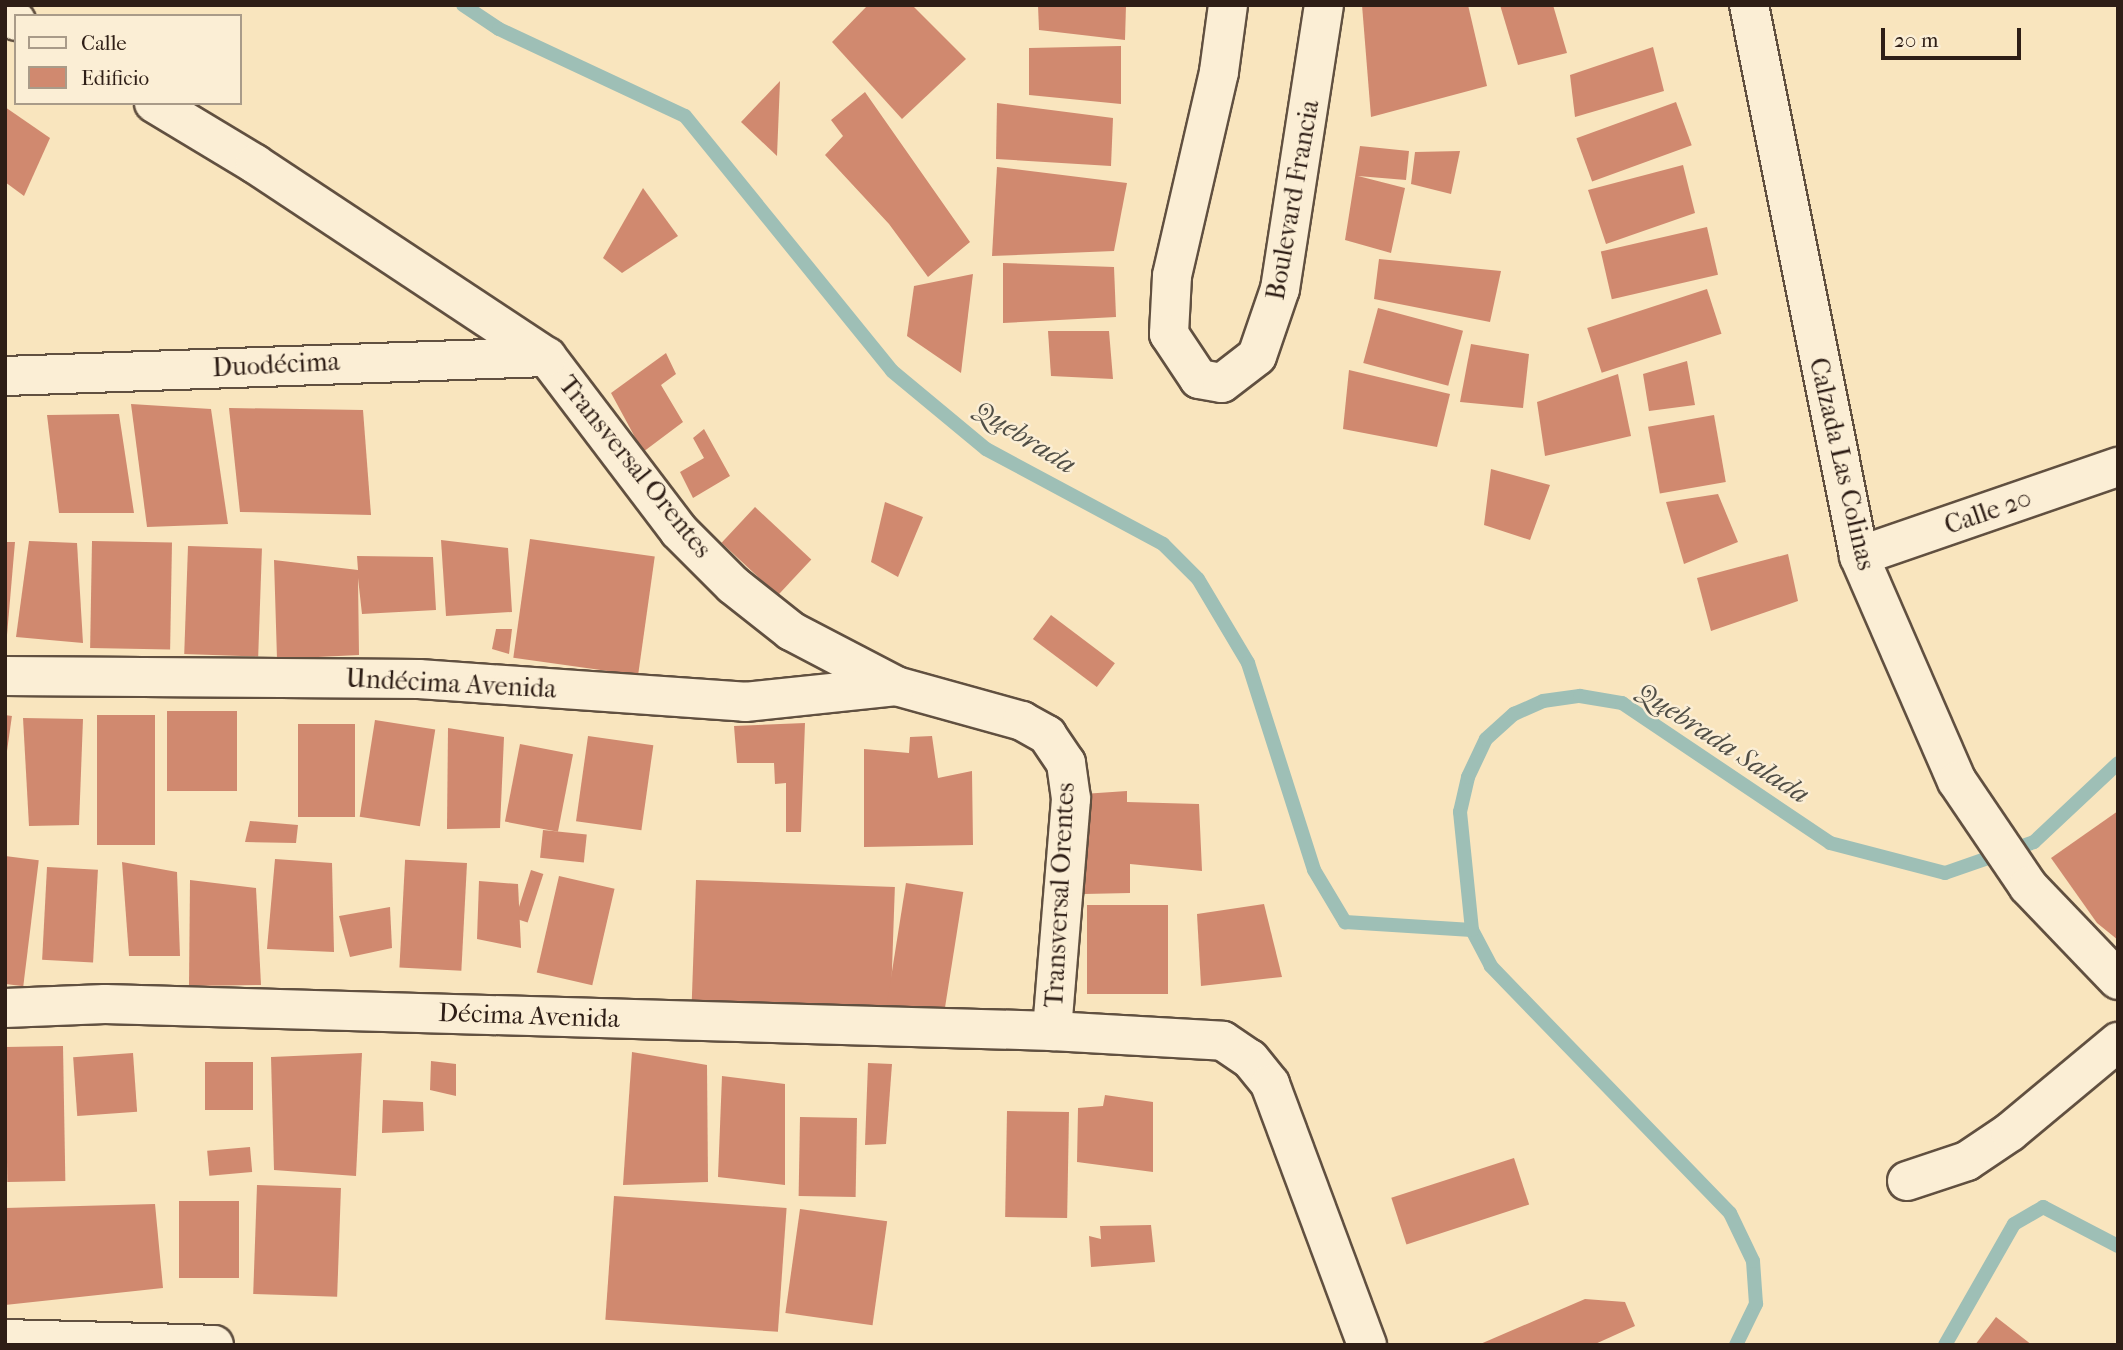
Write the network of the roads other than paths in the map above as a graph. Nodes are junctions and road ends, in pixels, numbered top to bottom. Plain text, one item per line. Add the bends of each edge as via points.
1 (1228, 5) edge
2 (1324, 5) edge
3 (1749, 5) edge
4 (157, 105) edge
5 (547, 357) junction
6 (5, 376) edge
7 (2118, 467) edge
8 (1859, 556) junction
9 (5, 676) edge
10 (897, 686) junction
11 (2118, 980) edge
12 (5, 1008) edge
13 (1052, 1031) junction
14 (2118, 1042) edge
15 (1907, 1181) dead end
16 (5, 1339) edge
17 (214, 1345) edge
18 (1367, 1345) edge

1 - 2 street, Boulevard Francia via 1219,72 1172,276 1169,334 1199,379 1222,383 1257,356 1280,289
3 - 8 street, Calzada Las Colinas
4 - 5 street, Transversal Orentes via 255,164
5 - 6 street, Duodécima
5 - 10 street, Transversal Orentes via 678,531 733,585 791,631
7 - 8 street, Calle 20
8 - 11 street, Calzada Las Colinas via 1957,781 2028,886
9 - 10 street, Undécima Avenida via 419,679 745,702
10 - 13 street, Transversal Orentes via 1022,721 1047,735 1066,763 1071,799
12 - 13 street, Décima Avenida via 105,1004
13 - 18 street, Transversal Orentes via 1223,1041 1250,1059 1270,1084
14 - 15 street via 2010,1132 1967,1161
16 - 17 street

